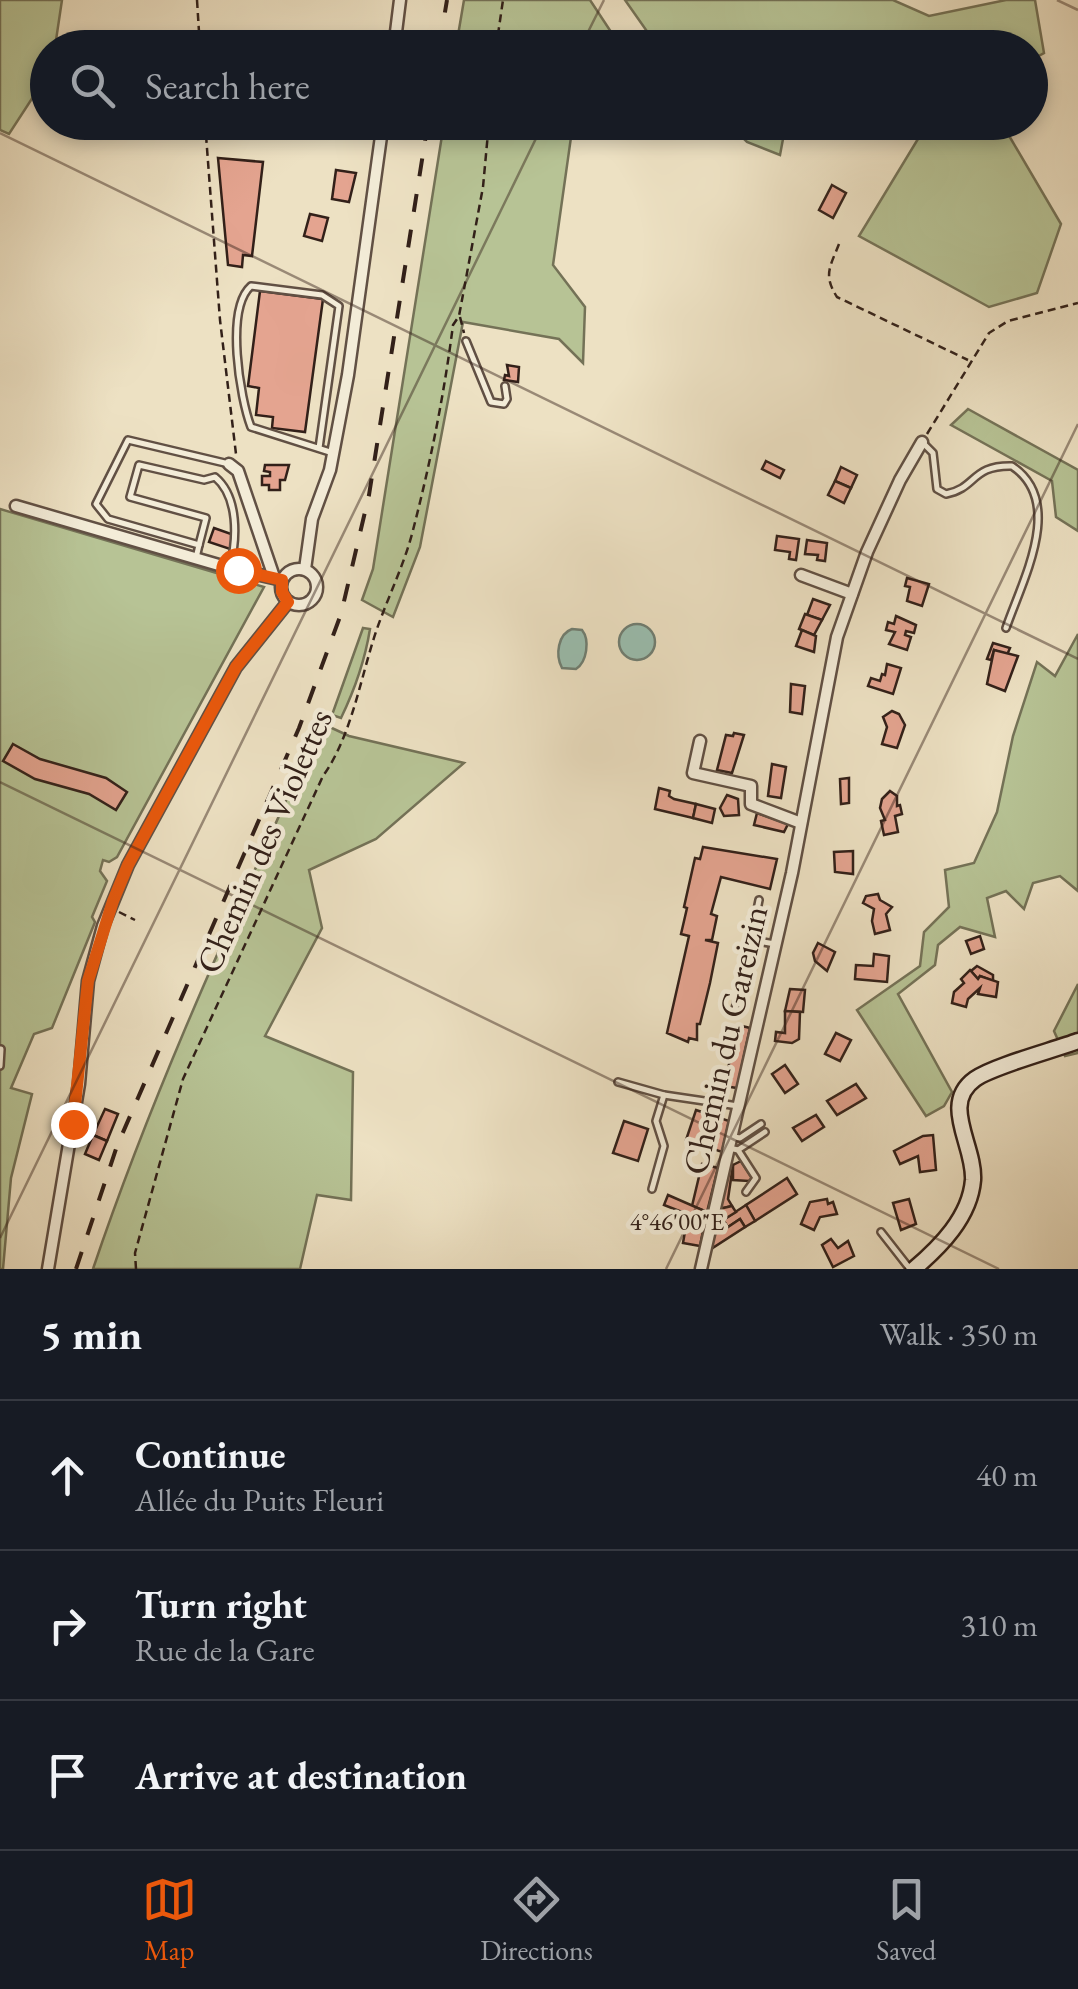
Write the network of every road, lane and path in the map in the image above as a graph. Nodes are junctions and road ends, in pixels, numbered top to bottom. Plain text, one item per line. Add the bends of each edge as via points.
1 (196, 0) edge
2 (400, 0) edge
3 (503, 0) edge
4 (198, 30) edge
5 (396, 30) edge
6 (499, 30) edge
7 (206, 140) edge
8 (381, 140) edge
9 (487, 140) edge
10 (838, 244) dead end
11 (1078, 303) edge
12 (460, 316) junction
13 (466, 341) joint
14 (970, 360) junction
15 (505, 386) dead end
16 (922, 442) junction
17 (319, 448) junction
18 (333, 453) junction
19 (233, 467) junction
20 (16, 506) dead end
21 (199, 545) junction
22 (196, 559) junction
23 (229, 568) junction
24 (305, 569) junction
25 (801, 574) dead end
26 (278, 578) junction
27 (852, 594) junction
28 (288, 602) junction
29 (1006, 628) dead end
30 (700, 741) dead end
31 (801, 823) junction
32 (759, 900) dead end
33 (118, 911) dead end
34 (135, 920) dead end
35 (751, 940) junction
36 (776, 944) junction
37 (735, 1010) dead end
38 (1078, 1041) edge
39 (1, 1049) edge
40 (0, 1066) edge
41 (618, 1082) dead end
42 (664, 1095) junction
43 (738, 1106) junction
44 (760, 1124) dead end
45 (765, 1132) dead end
46 (732, 1144) junction
47 (652, 1190) dead end
48 (746, 1192) dead end
49 (881, 1232) dead end
50 (48, 1269) edge
51 (136, 1269) edge
52 (702, 1269) edge
53 (912, 1269) edge

1 - 4 path
2 - 5 street
3 - 6 path
7 - 19 path
8 - 18 street
9 - 12 path, Chemin des Violettes
10 - 14 path via 828,270 837,297
11 - 14 path via 1008,321 989,333
12 - 13 path, Chemin des Violettes
12 - 51 path, Chemin des Violettes via 412,534 338,754 182,1080
13 - 15 lane via 491,402 504,404
14 - 16 path
16 - 27 street, Chemin du Gareizin
16 - 29 lane via 933,453 937,489 946,494 992,466 1012,466 1033,486 1038,526
17 - 17 lane via 251,427 236,346 251,286 322,295 338,306
17 - 18 lane
18 - 24 street
19 - 21 lane via 128,440 96,504 108,519
19 - 26 street
20 - 22 street
21 - 22 lane
21 - 23 lane via 206,518 130,497 139,465 224,485 238,536
22 - 23 street
23 - 26 street
24 - 26 street
24 - 28 street via 317,581 314,598
25 - 27 street
26 - 28 street
27 - 31 street, Chemin du Gareizin via 837,637
28 - 50 street via 236,667 128,865 103,926 88,981 79,1084
30 - 31 street via 693,772 751,786 752,804
31 - 36 street, Chemin du Gareizin
32 - 35 lane
33 - 34 path
35 - 36 lane
35 - 37 lane
36 - 43 street, Chemin du Gareizin
38 - 53 street via 977,1077 961,1092 957,1107 973,1182 954,1229
39 - 40 lane
41 - 42 lane
42 - 43 lane
42 - 47 lane via 656,1122 664,1146
43 - 46 street, Chemin du Gareizin
44 - 46 lane
45 - 46 lane
46 - 48 lane via 756,1178
46 - 52 street, Chemin du Gareizin
49 - 53 lane

